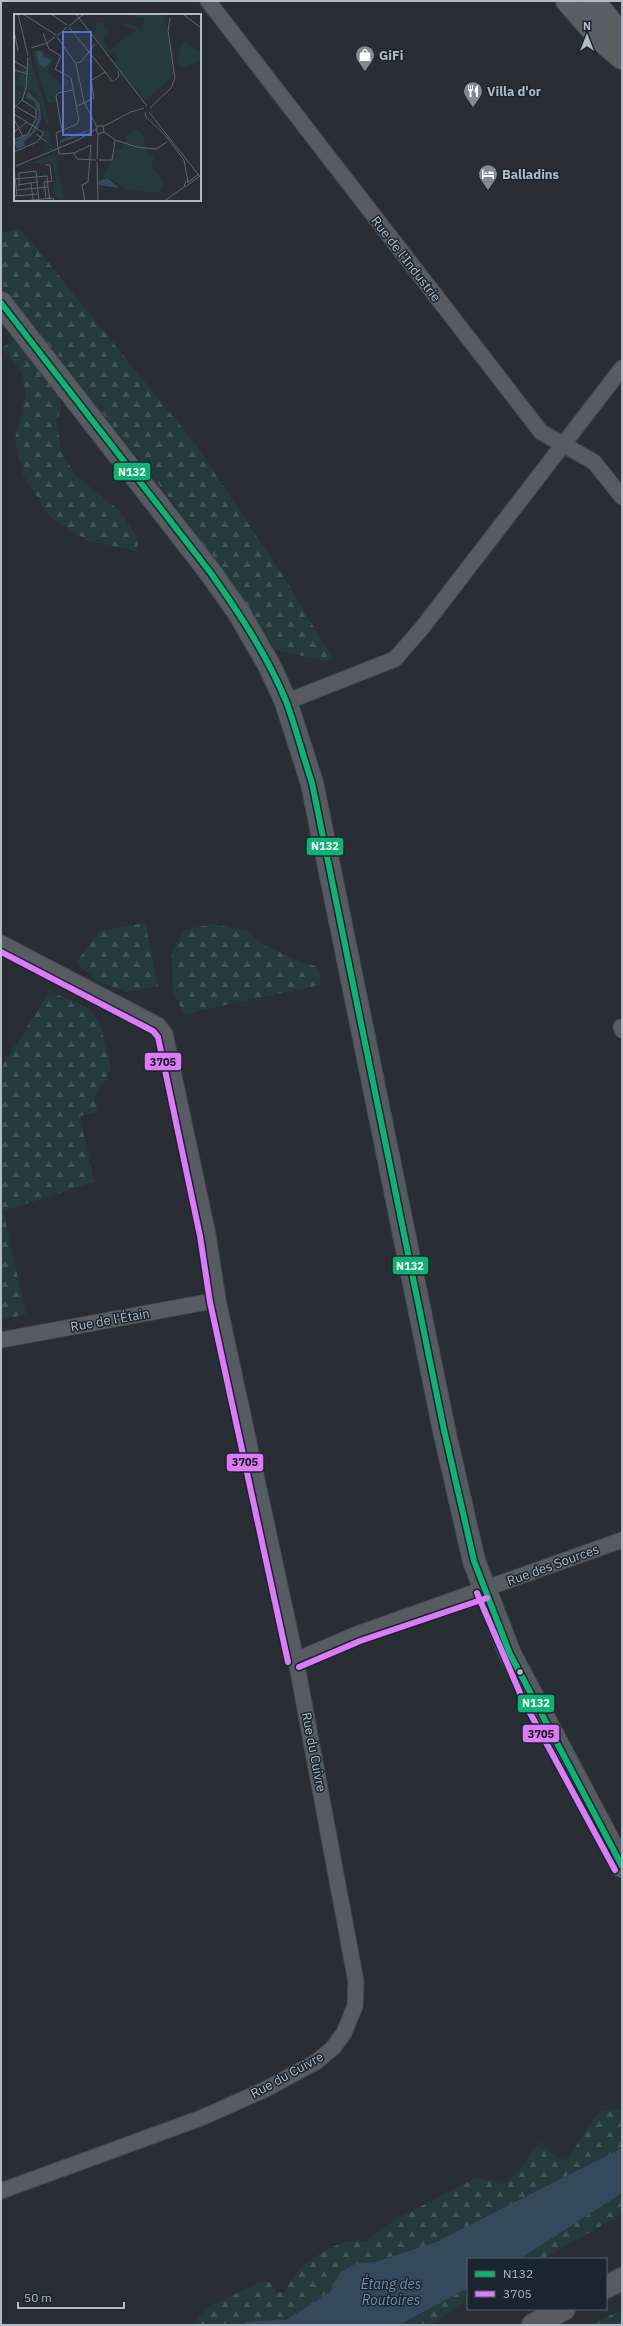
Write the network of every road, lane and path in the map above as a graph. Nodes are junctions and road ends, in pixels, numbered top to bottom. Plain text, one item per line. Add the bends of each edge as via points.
1 (208, 1) edge
2 (566, 1) edge
3 (594, 1) edge
4 (622, 36) edge
5 (622, 58) edge
6 (1, 303) edge
7 (622, 368) edge
8 (563, 444) junction
9 (622, 497) edge
10 (286, 702) junction
11 (1, 943) edge
12 (218, 1300) junction
13 (1, 1340) edge
14 (622, 1540) edge
15 (484, 1590) junction
16 (296, 1660) junction
17 (622, 1866) edge
18 (1, 2191) edge
19 (622, 2279) edge
20 (607, 2286) edge
21 (562, 2310) edge
22 (533, 2325) edge

1 - 8 street, Rue de l'Industrie via 541,432
2 - 5 main road
3 - 4 main road
6 - 10 street via 210,572 254,638
7 - 8 street
8 - 9 street, Rue de l'Industrie via 594,462
8 - 10 street via 422,628 395,659
10 - 15 street via 312,783 456,1486 470,1547
11 - 12 street, Rue du Cuivre via 158,1025 165,1034 208,1235
12 - 13 street, Rue de l'Étain
12 - 16 street, Rue du Cuivre
14 - 15 street, Rue des Sources
15 - 16 street, Rue des Sources via 357,1634
15 - 17 street via 519,1673
16 - 18 street, Rue du Cuivre via 355,1966 355,2006 344,2033 333,2048 316,2062 264,2090 201,2118
19 - 20 street
21 - 22 street

